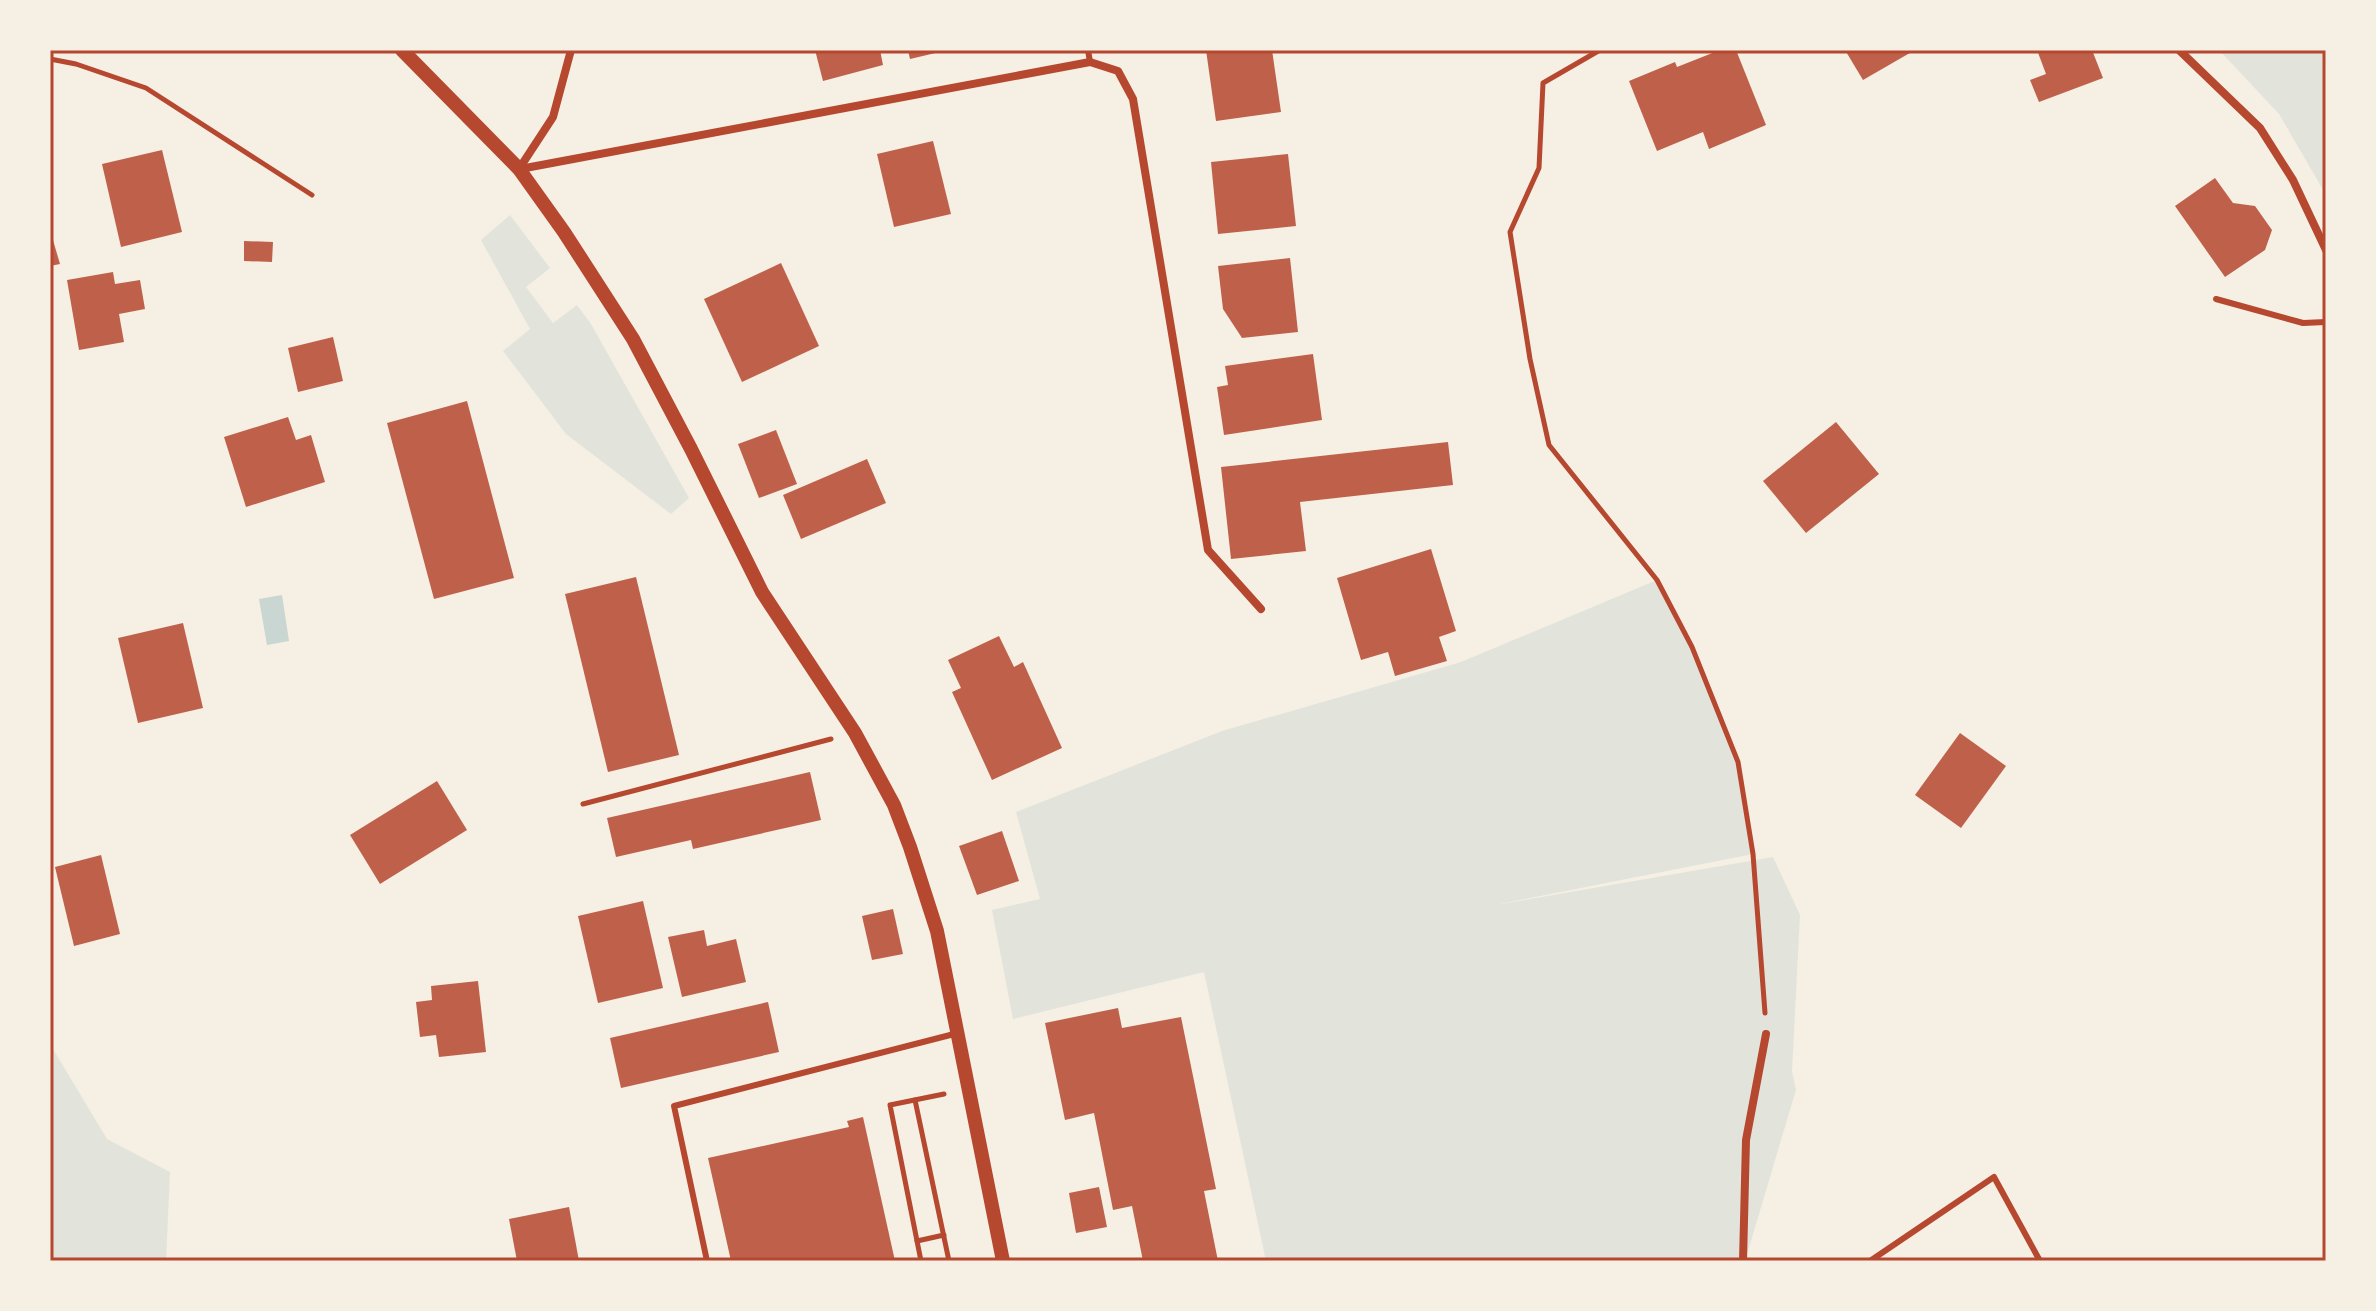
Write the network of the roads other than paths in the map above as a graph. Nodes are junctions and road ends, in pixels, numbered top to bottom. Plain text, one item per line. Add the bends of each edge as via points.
1 (402, 50) edge
2 (571, 50) edge
3 (1088, 50) edge
4 (2179, 50) edge
5 (1090, 62) junction
6 (519, 169) junction
7 (2326, 250) edge
8 (2216, 299) dead end
9 (2326, 322) edge
10 (1261, 609) dead end
11 (958, 1033) junction
12 (1766, 1034) road end
13 (707, 1261) edge
14 (1003, 1261) edge
15 (1743, 1261) edge
16 (1870, 1261) edge
17 (2040, 1261) edge

1 - 6 street
2 - 6 street via 553,117
3 - 5 lane
4 - 7 street via 2260,128 2293,180
5 - 6 street
5 - 10 street via 1118,71 1133,99 1208,550
6 - 11 street via 633,339 762,592 855,733 894,805 937,931
8 - 9 lane via 2303,323
11 - 13 lane via 674,1106
11 - 14 street
12 - 15 street via 1746,1140
16 - 17 lane via 1994,1177

